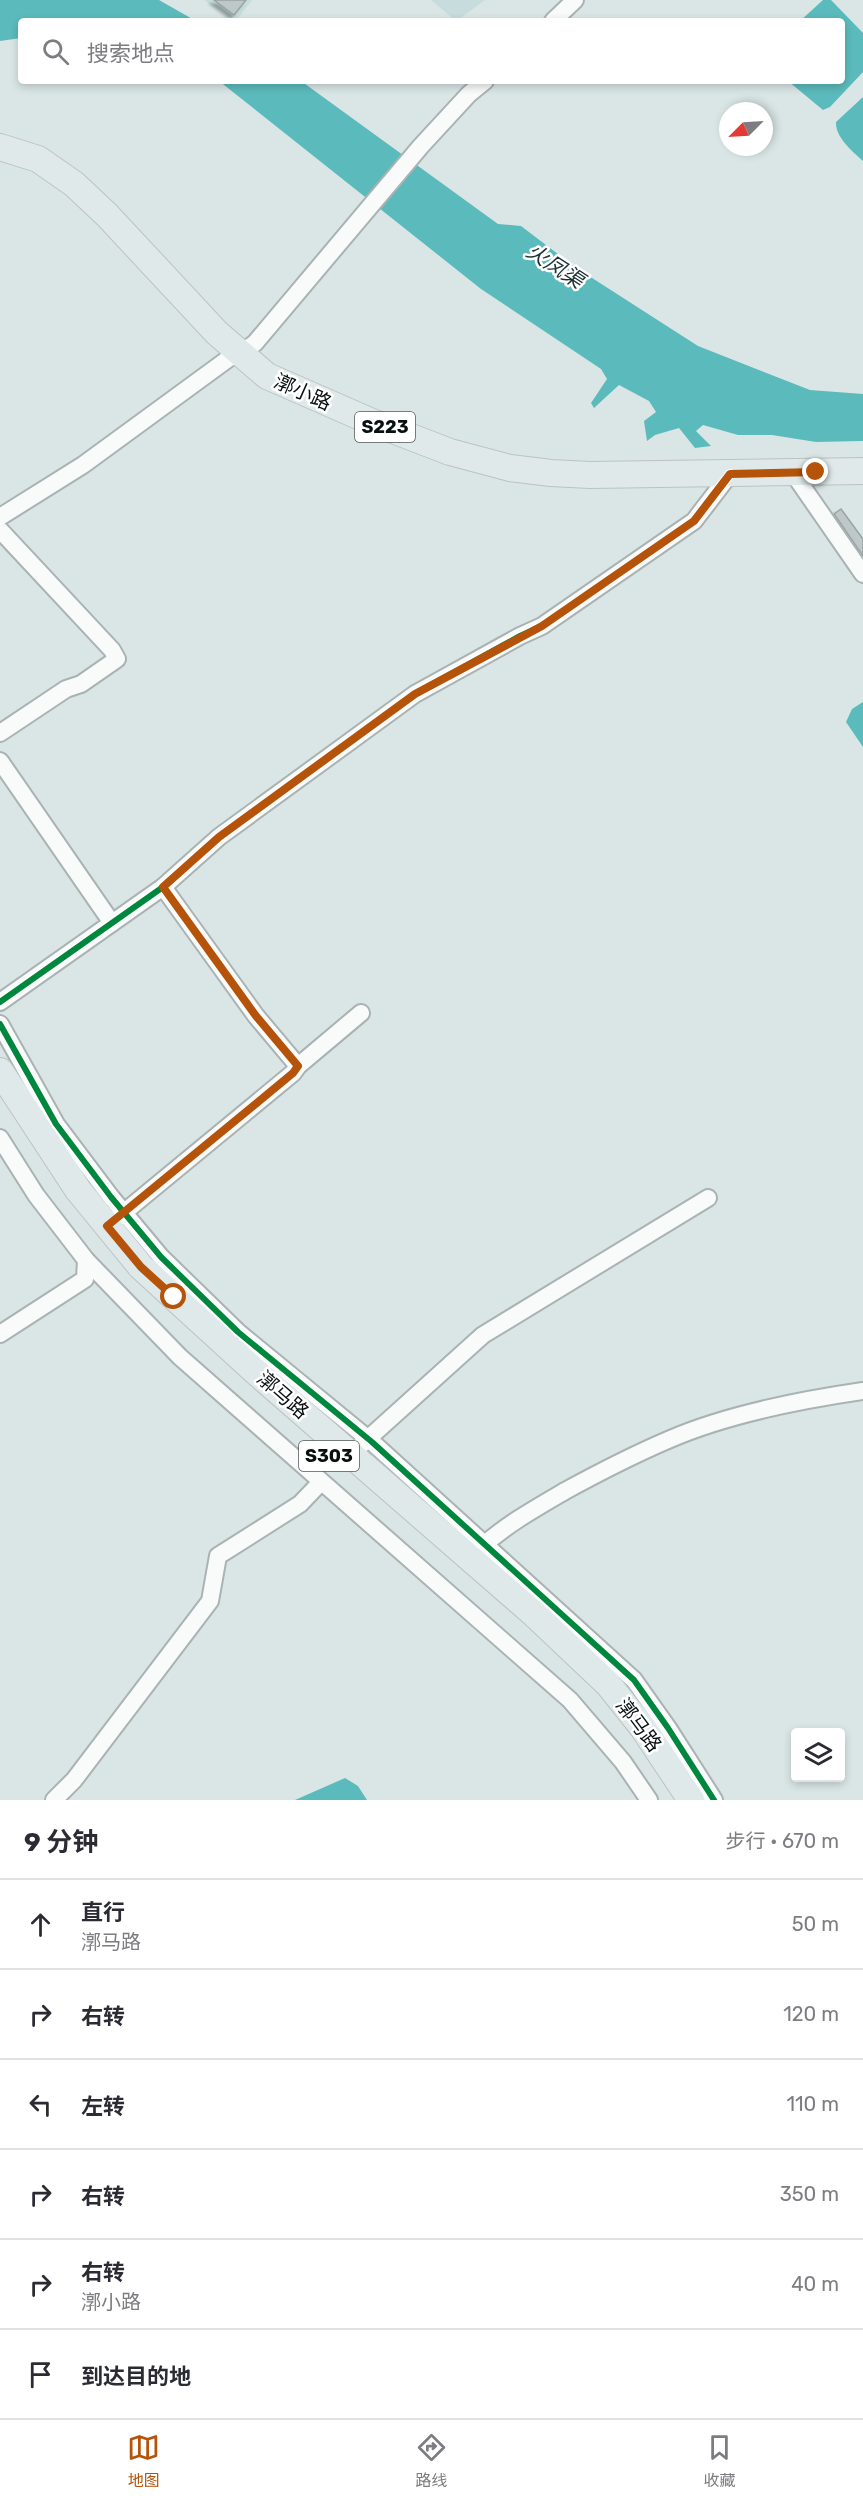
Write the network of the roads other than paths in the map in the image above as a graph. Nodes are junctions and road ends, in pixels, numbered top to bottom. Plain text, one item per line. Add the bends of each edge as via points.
1 (575, 0) edge
2 (556, 18) edge
3 (481, 84) edge
4 (0, 147) edge
5 (240, 354) junction
6 (863, 471) edge
7 (793, 473) junction
8 (730, 474) junction
9 (0, 517) edge
10 (0, 530) edge
11 (863, 574) edge
12 (0, 733) edge
13 (0, 761) edge
14 (163, 887) junction
15 (112, 923) junction
16 (0, 1002) edge
17 (361, 1014) dead end
18 (0, 1024) edge
19 (298, 1066) junction
20 (0, 1071) edge
21 (0, 1099) edge
22 (0, 1138) edge
23 (708, 1198) dead end
24 (115, 1219) junction
25 (86, 1260) junction
26 (0, 1334) edge
27 (863, 1390) edge
28 (359, 1446) junction
29 (321, 1482) junction
30 (477, 1551) junction
31 (54, 1800) edge
32 (649, 1800) edge
33 (672, 1800) edge
34 (691, 1800) edge
35 (714, 1800) edge

1 - 2 street
3 - 5 street via 421,146 275,322
4 - 5 main road, 漷小路 / S223 via 38,159 74,183
5 - 8 main road, 漷小路 / S223 via 267,376 297,390 394,430 510,468 561,474
5 - 9 street via 83,465
6 - 7 main road, 漷小路 / S223
7 - 8 main road, 漷小路 / S223
7 - 11 street
8 - 14 street via 694,521 542,626 415,694 219,837
10 - 12 street via 117,659
13 - 15 street
14 - 15 street
14 - 19 street via 256,1016
15 - 16 street
17 - 19 street
18 - 24 street
19 - 24 street
20 - 24 main road, 漷马路 / S303 via 78,1190
21 - 33 main road, 漷马路 / S303 via 40,1165 84,1225 130,1277 596,1693 633,1738
22 - 25 street via 36,1195
23 - 28 street via 483,1335
24 - 28 main road, 漷马路 / S303 via 141,1267
25 - 26 street via 85,1279
25 - 29 street via 180,1357
27 - 30 street via 783,1406 669,1439 516,1519
28 - 30 main road, 漷马路 / S303
29 - 31 street via 300,1504 218,1556 210,1601 74,1780
29 - 32 street via 570,1700 623,1762
30 - 34 main road, 漷马路 / S303 via 534,1614 608,1684 644,1728
30 - 35 street via 634,1680

